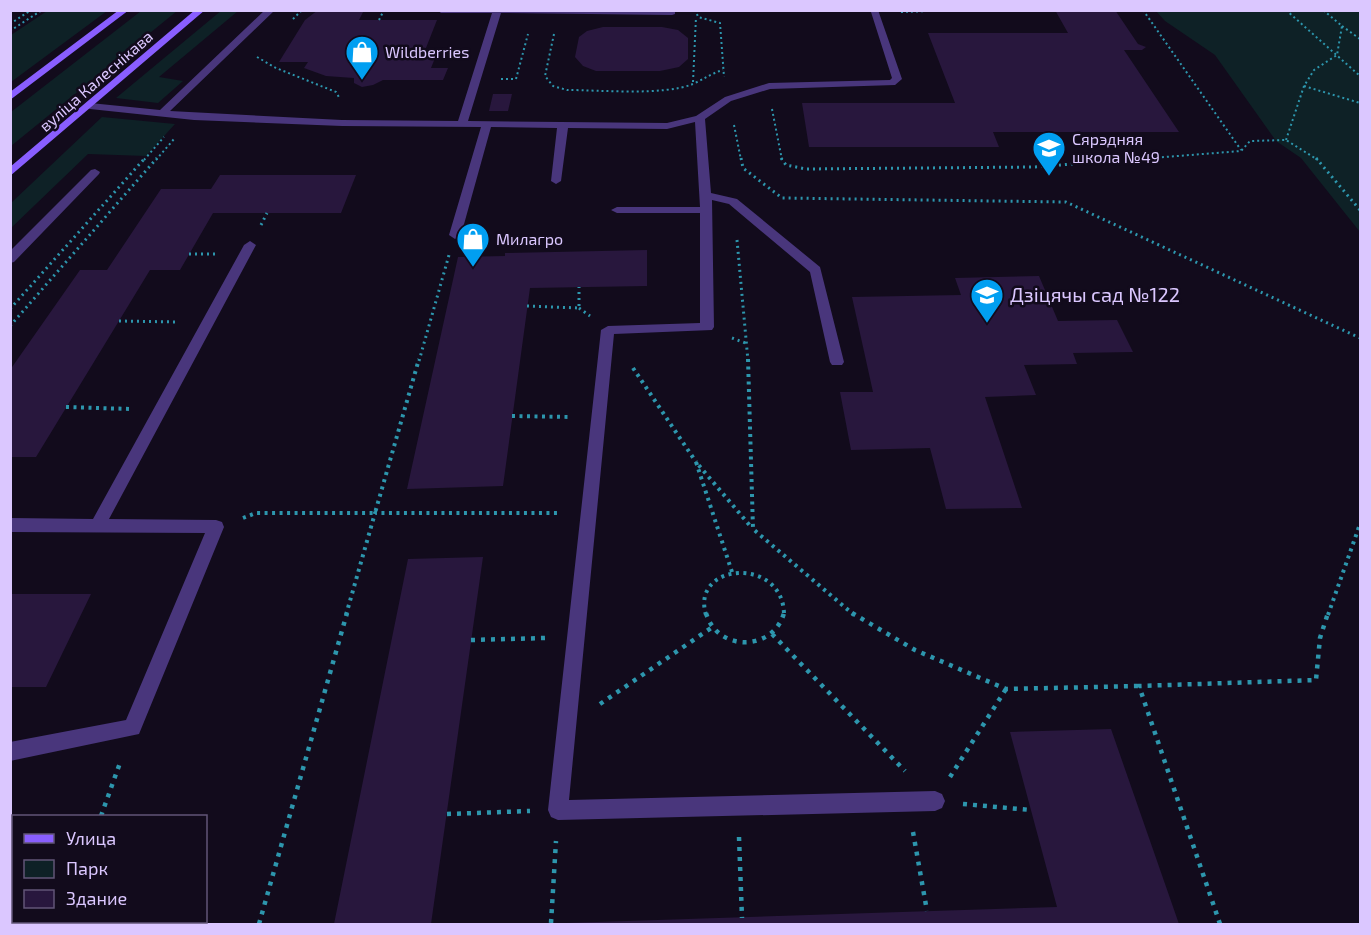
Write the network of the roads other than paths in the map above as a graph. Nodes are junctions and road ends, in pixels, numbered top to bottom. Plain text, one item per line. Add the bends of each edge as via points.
1 (124, 10) edge
2 (201, 10) edge
3 (271, 10) edge
4 (441, 10) edge
5 (497, 10) edge
6 (460, 11) edge
7 (672, 12) edge
8 (875, 12) road end
9 (10, 97) edge
10 (90, 106) junction
11 (162, 113) junction
12 (700, 118) junction
13 (462, 124) junction
14 (487, 125) junction
15 (563, 125) junction
16 (95, 172) dead end
17 (10, 173) edge
18 (556, 181) dead end
19 (706, 195) junction
20 (617, 210) dead end
21 (706, 210) junction
22 (454, 235) road end
23 (250, 245) dead end
24 (10, 260) edge
25 (837, 362) dead end
26 (10, 525) edge
27 (96, 526) junction
28 (10, 752) edge
29 (935, 801) road end

1 - 9 main road, вуліца Калеснікава
2 - 10 main road, вуліца Калеснікава
3 - 11 lane
4 - 6 lane
5 - 6 lane
5 - 7 lane
5 - 13 lane
8 - 12 lane via 897,79 892,83 769,86 728,99
10 - 11 lane
10 - 17 main road, вуліца Калеснікава
11 - 13 lane via 342,123
12 - 15 lane via 667,126
12 - 19 lane
13 - 14 lane
14 - 15 lane
14 - 22 lane
15 - 18 lane
16 - 24 lane
19 - 21 lane
19 - 25 lane via 733,201 816,270
20 - 21 lane
21 - 29 lane via 707,327 608,330 558,810
23 - 27 lane
26 - 27 lane
27 - 28 lane via 216,527 132,728

